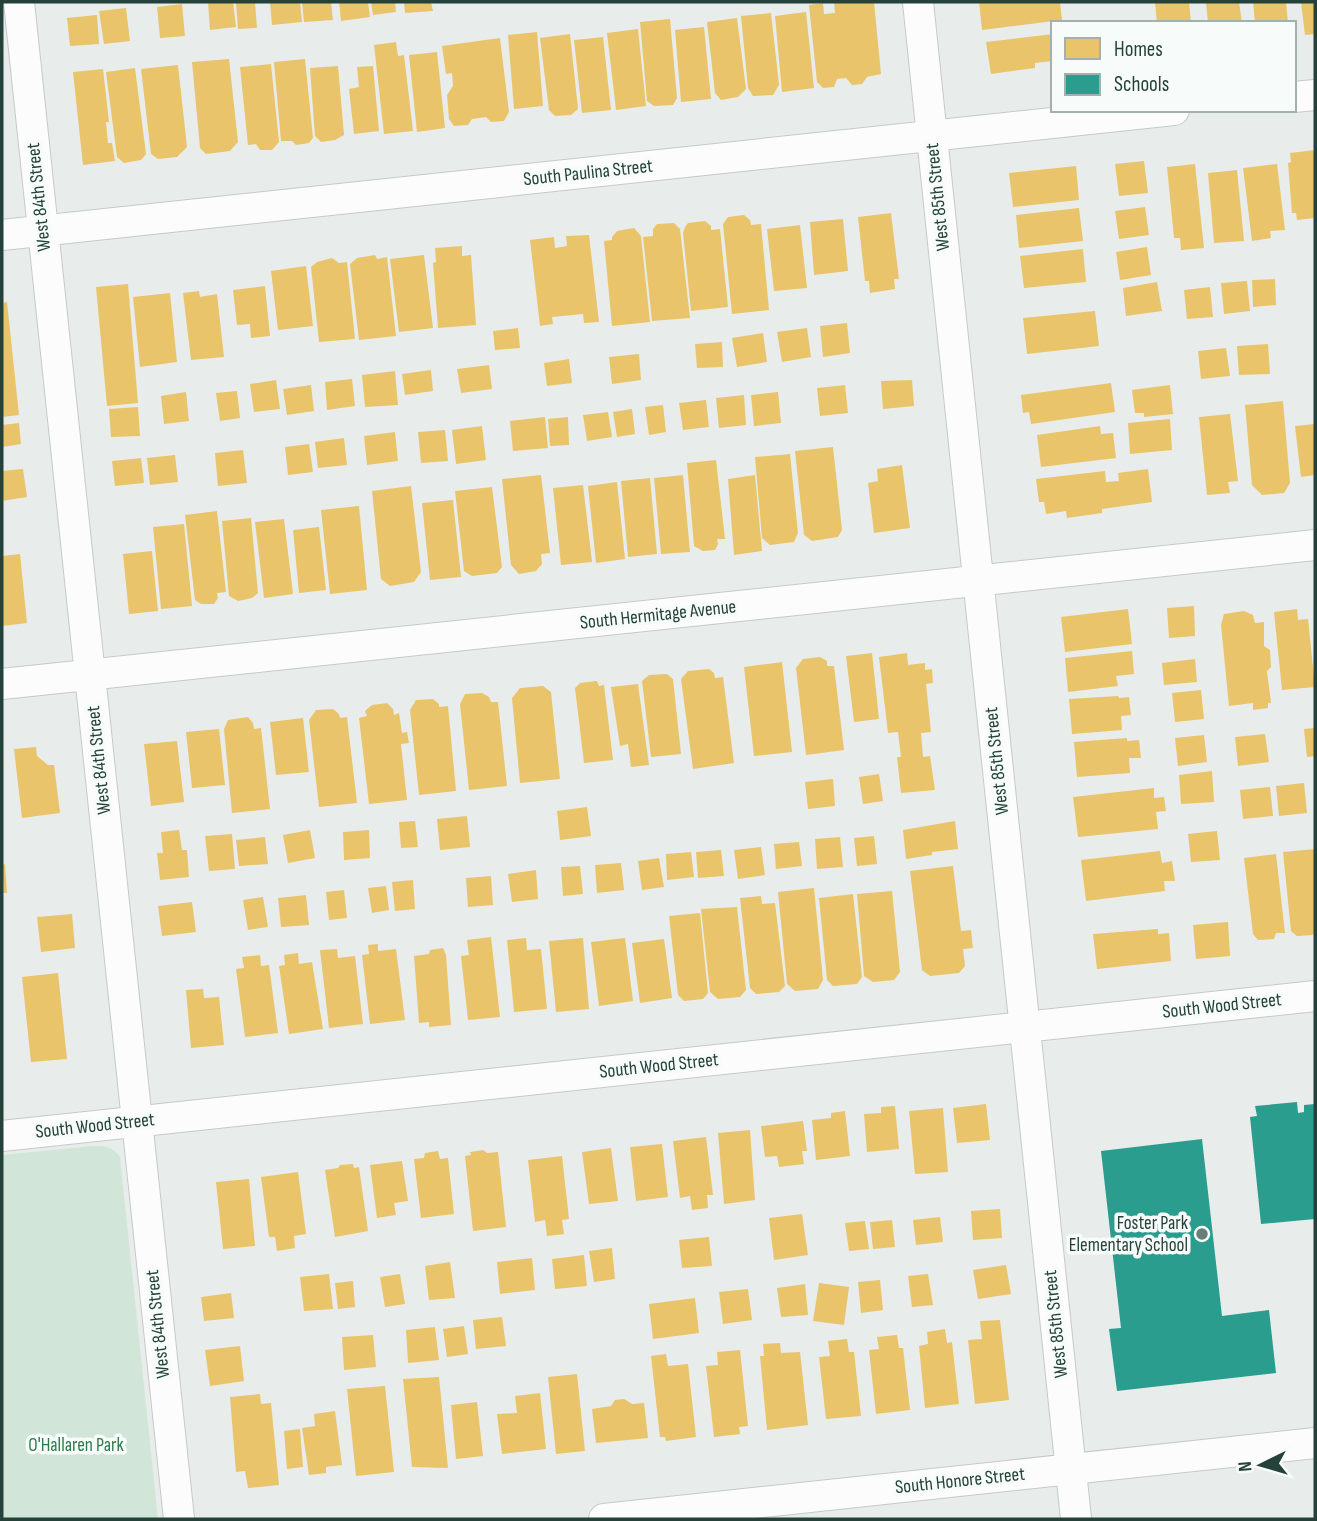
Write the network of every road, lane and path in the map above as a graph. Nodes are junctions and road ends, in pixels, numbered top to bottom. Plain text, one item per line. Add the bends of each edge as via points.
1 (19, 2) edge
2 (918, 2) edge
3 (1315, 95) edge
4 (1296, 97) edge
5 (1155, 112) edge
6 (932, 136) junction
7 (43, 231) junction
8 (2, 235) edge
9 (1315, 545) edge
10 (978, 581) junction
11 (90, 675) junction
12 (2, 684) edge
13 (1315, 996) edge
14 (1025, 1027) junction
15 (137, 1122) junction
16 (2, 1136) edge
17 (1315, 1443) edge
18 (1071, 1469) junction
19 (179, 1519) edge
20 (604, 1519) edge
21 (1076, 1519) edge

1 - 7 street, West 84th Street
2 - 6 street, West 85th Street
3 - 4 street
5 - 6 street, South Paulina Street
6 - 7 street, South Paulina Street
6 - 10 street, West 85th Street
7 - 8 street, South Paulina Street
7 - 11 street, West 84th Street
9 - 10 street, South Hermitage Avenue
10 - 11 street, South Hermitage Avenue
10 - 14 street, West 85th Street
11 - 12 street, South Hermitage Avenue
11 - 15 street, West 84th Street
13 - 14 street, South Wood Street
14 - 15 street, South Wood Street
14 - 18 street, West 85th Street
15 - 16 street, South Wood Street
15 - 19 street, West 84th Street
17 - 18 street, South Honore Street
18 - 20 street, South Honore Street
18 - 21 street, West 85th Street

